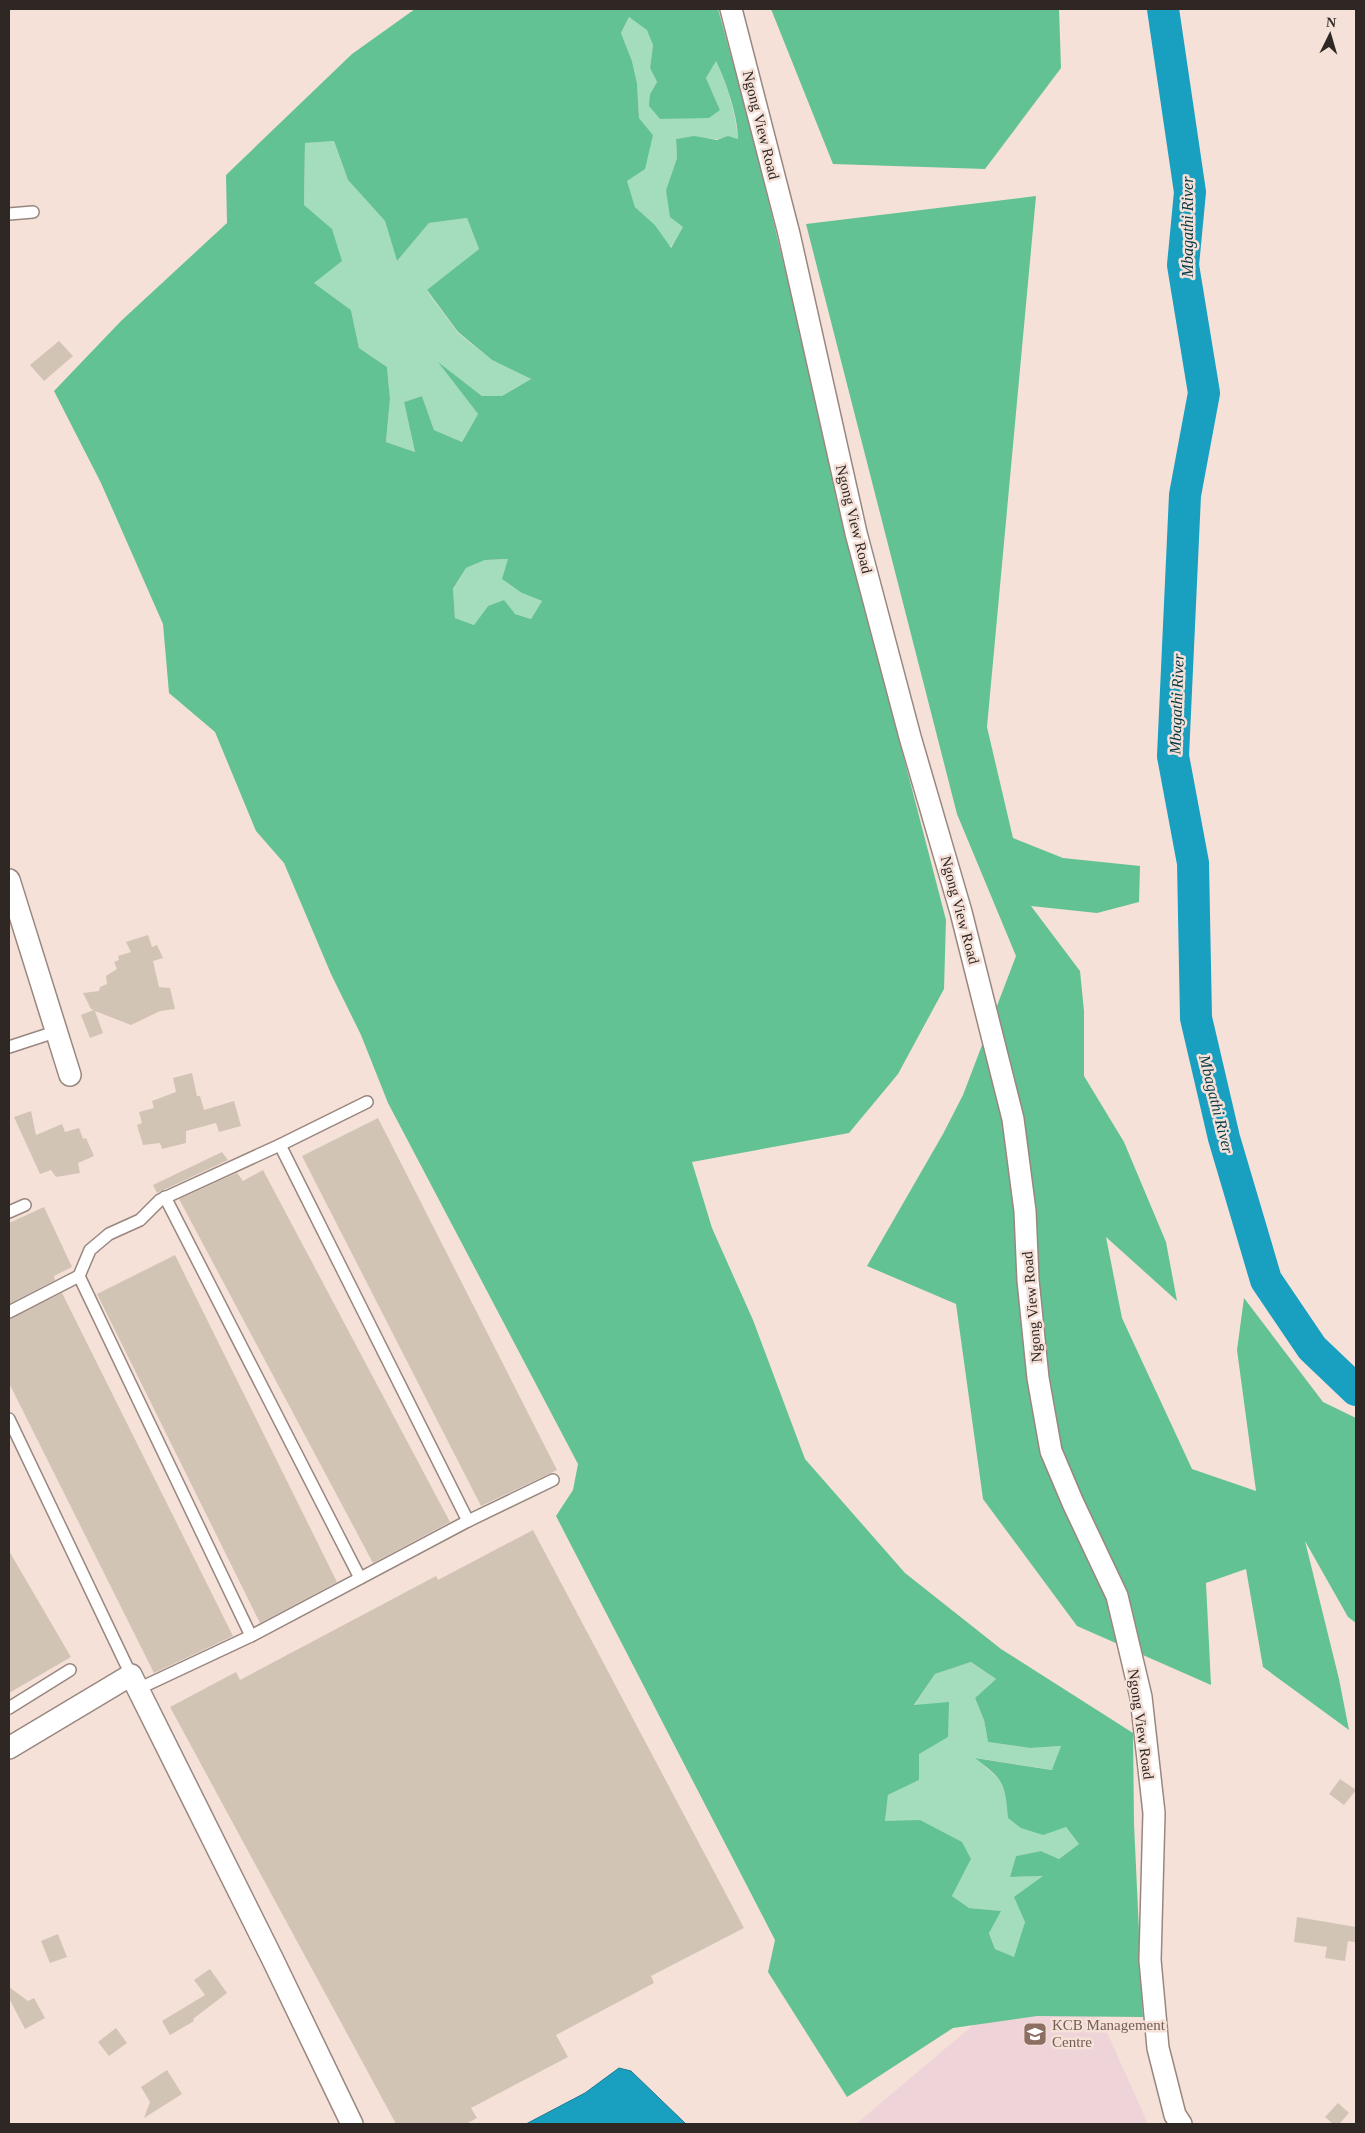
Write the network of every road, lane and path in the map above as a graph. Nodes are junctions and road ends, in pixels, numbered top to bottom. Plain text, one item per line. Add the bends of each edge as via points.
1 (731, 9) edge
2 (33, 212) dead end
3 (9, 214) edge
4 (9, 880) edge
5 (55, 1032) junction
6 (9, 1047) edge
7 (70, 1075) dead end
8 (367, 1102) dead end
9 (280, 1145) junction
10 (166, 1198) junction
11 (25, 1206) dead end
12 (9, 1212) edge
13 (79, 1276) junction
14 (9, 1312) edge
15 (9, 1419) edge
16 (553, 1480) dead end
17 (468, 1522) junction
18 (360, 1578) junction
19 (252, 1636) junction
20 (70, 1670) dead end
21 (134, 1682) junction
22 (9, 1708) edge
23 (9, 1748) edge
24 (349, 2123) edge
25 (1181, 2124) edge

1 - 25 street, Ngong View Road via 789,234 856,533 910,737 962,912 1013,1119 1025,1211 1038,1378 1051,1451 1117,1596 1141,1697 1154,1813 1150,1960 1158,2048
2 - 3 lane
4 - 5 street
5 - 6 lane
5 - 7 street
8 - 9 lane
9 - 10 lane
9 - 17 lane
10 - 13 lane via 140,1220 109,1234 90,1250
10 - 18 lane
11 - 12 lane
13 - 14 lane
13 - 19 lane
15 - 21 lane
16 - 17 lane
17 - 18 lane
18 - 19 lane
19 - 21 lane
20 - 22 lane
21 - 23 street
21 - 24 street via 272,1958

